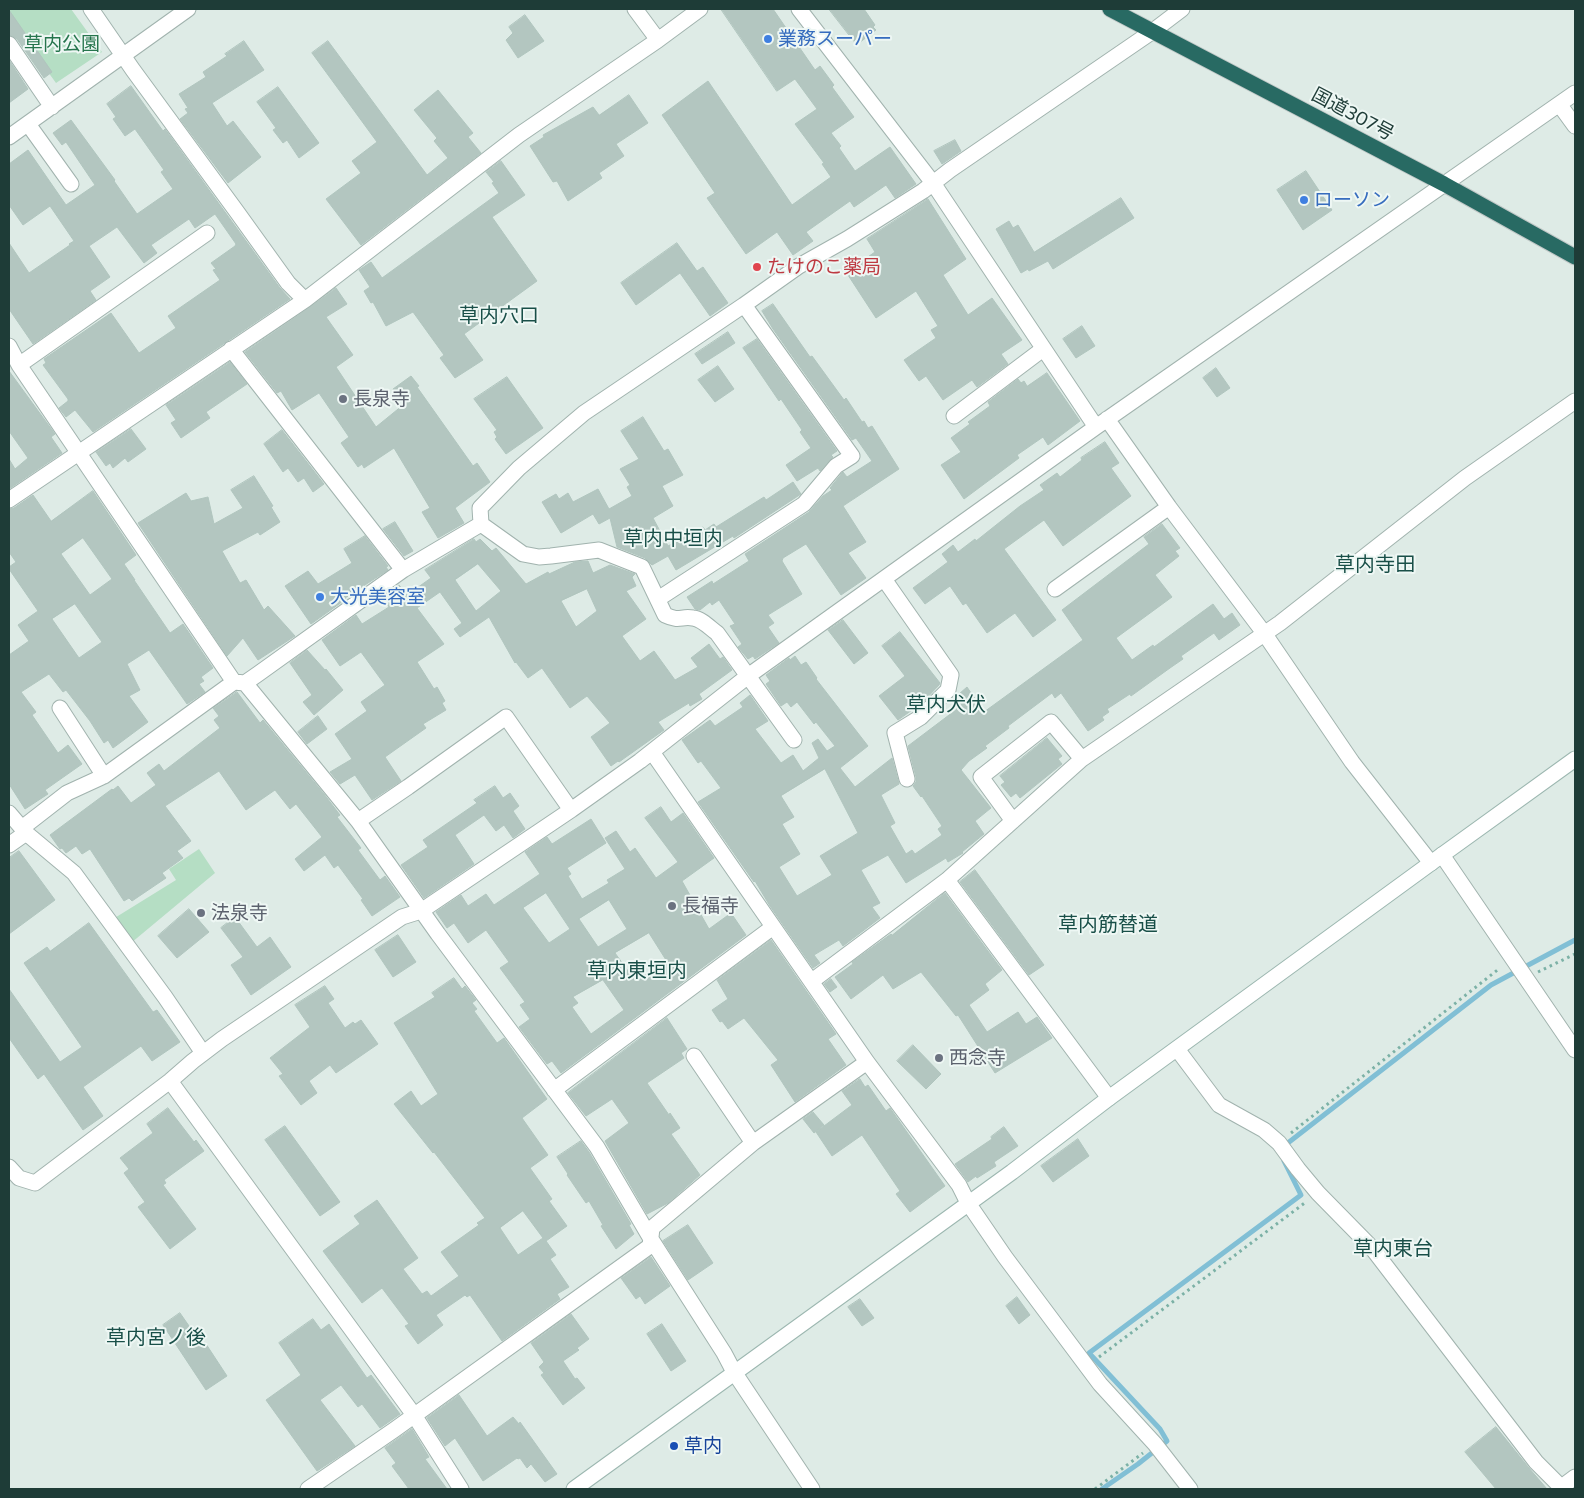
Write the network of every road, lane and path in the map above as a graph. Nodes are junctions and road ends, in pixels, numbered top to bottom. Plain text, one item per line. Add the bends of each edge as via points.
1 (91, 9) edge
2 (188, 9) edge
3 (635, 9) edge
4 (700, 9) edge
5 (799, 9) edge
6 (1110, 9) edge
7 (1182, 9) edge
8 (1153, 31) junction
9 (658, 40) junction
10 (9, 44) edge
11 (124, 55) junction
12 (1575, 93) edge
13 (1559, 104) junction
14 (52, 107) junction
15 (28, 124) junction
16 (1575, 126) edge
17 (9, 137) edge
18 (932, 183) junction
19 (71, 184) dead end
20 (1444, 184) junction
21 (207, 232) dead end
22 (1575, 256) edge
23 (305, 300) junction
24 (744, 306) junction
25 (9, 346) edge
26 (1044, 349) junction
27 (231, 350) junction
28 (19, 365) junction
29 (1575, 400) edge
30 (954, 416) dead end
31 (1101, 423) junction
32 (79, 452) junction
33 (9, 500) edge
34 (1168, 507) junction
35 (481, 524) junction
36 (403, 570) junction
37 (884, 579) junction
38 (1055, 589) dead end
39 (658, 599) junction
40 (1264, 633) junction
41 (748, 676) junction
42 (239, 682) junction
43 (60, 708) dead end
44 (794, 740) dead end
45 (652, 752) junction
46 (1082, 759) junction
47 (1575, 759) edge
48 (104, 776) junction
49 (907, 779) dead end
50 (571, 810) junction
51 (9, 813) edge
52 (358, 821) junction
53 (1013, 821) junction
54 (24, 830) junction
55 (9, 845) edge
56 (1437, 859) junction
57 (948, 880) junction
58 (421, 911) junction
59 (773, 927) junction
60 (1575, 954) edge
61 (1513, 958) junction
62 (1526, 977) junction
63 (812, 981) junction
64 (1177, 1049) junction
65 (1575, 1050) edge
66 (203, 1053) junction
67 (694, 1056) dead end
68 (868, 1062) junction
69 (170, 1081) junction
70 (554, 1090) junction
71 (1109, 1098) junction
72 (753, 1143) junction
73 (1279, 1143) junction
74 (9, 1167) edge
75 (1318, 1193) junction
76 (968, 1203) junction
77 (651, 1239) junction
78 (1087, 1366) junction
79 (734, 1372) junction
80 (414, 1415) junction
81 (1155, 1444) junction
82 (1575, 1477) edge
83 (1560, 1488) edge
84 (308, 1489) edge
85 (461, 1489) edge
86 (574, 1489) edge
87 (812, 1489) edge
88 (1095, 1489) edge
89 (1190, 1489) edge

1 - 11 street
2 - 11 street
3 - 9 street
4 - 9 street
5 - 18 street
6 - 8 highway, 国道307号
7 - 8 street
8 - 18 street
8 - 20 highway, 国道307号
9 - 23 street via 519,135
10 - 14 street
11 - 14 street
11 - 23 street via 288,283
12 - 13 street
13 - 16 street
13 - 20 street
14 - 15 street
15 - 17 street
15 - 19 street
18 - 24 street via 923,192 799,266
18 - 26 street
20 - 22 highway, 国道307号
20 - 31 street
21 - 28 street
23 - 27 street
24 - 35 street via 584,412 519,468 480,508
24 - 39 street via 852,456 836,466 804,504
25 - 28 street
26 - 30 street
26 - 31 street
27 - 32 street
27 - 36 street
28 - 32 street
29 - 40 street via 1466,478
31 - 34 street
31 - 37 street
32 - 33 street
32 - 42 street
34 - 38 street
34 - 40 street
35 - 36 street
35 - 39 street via 523,554 539,557 599,550 642,567
36 - 42 street
37 - 41 street
37 - 49 street via 951,675 948,690 921,717 895,733
39 - 41 street via 665,615 675,620 693,618 717,633
40 - 46 street
40 - 56 street via 1352,762
41 - 44 street
41 - 45 street
42 - 48 street
42 - 52 street
43 - 48 street
45 - 50 street
45 - 59 street
46 - 53 street
46 - 53 street via 1051,722 981,777
47 - 56 street
48 - 54 street via 67,793
50 - 52 street via 506,717
50 - 58 street
51 - 54 street
52 - 58 street
53 - 57 street
54 - 55 street
54 - 66 street via 74,873
56 - 61 street
56 - 64 street
57 - 63 street
57 - 71 street
58 - 66 street via 402,917
58 - 70 street
59 - 63 street
59 - 70 street
60 - 62 path
61 - 62 street
61 - 73 path
62 - 65 street
63 - 68 street
64 - 71 street
64 - 73 street via 1219,1104 1264,1130
66 - 69 street
67 - 72 street
68 - 72 street
68 - 76 street via 948,1169
69 - 74 street via 35,1183 19,1178
69 - 80 street
70 - 77 street via 597,1147
71 - 76 street
72 - 77 street via 652,1228
73 - 75 street
75 - 78 path
75 - 83 street via 1372,1248 1536,1462
76 - 78 street
76 - 79 street
77 - 79 street
77 - 80 street via 650,1246
78 - 81 street
79 - 86 street
79 - 87 street
80 - 84 street
80 - 85 street
81 - 88 path
81 - 89 street
82 - 83 street

